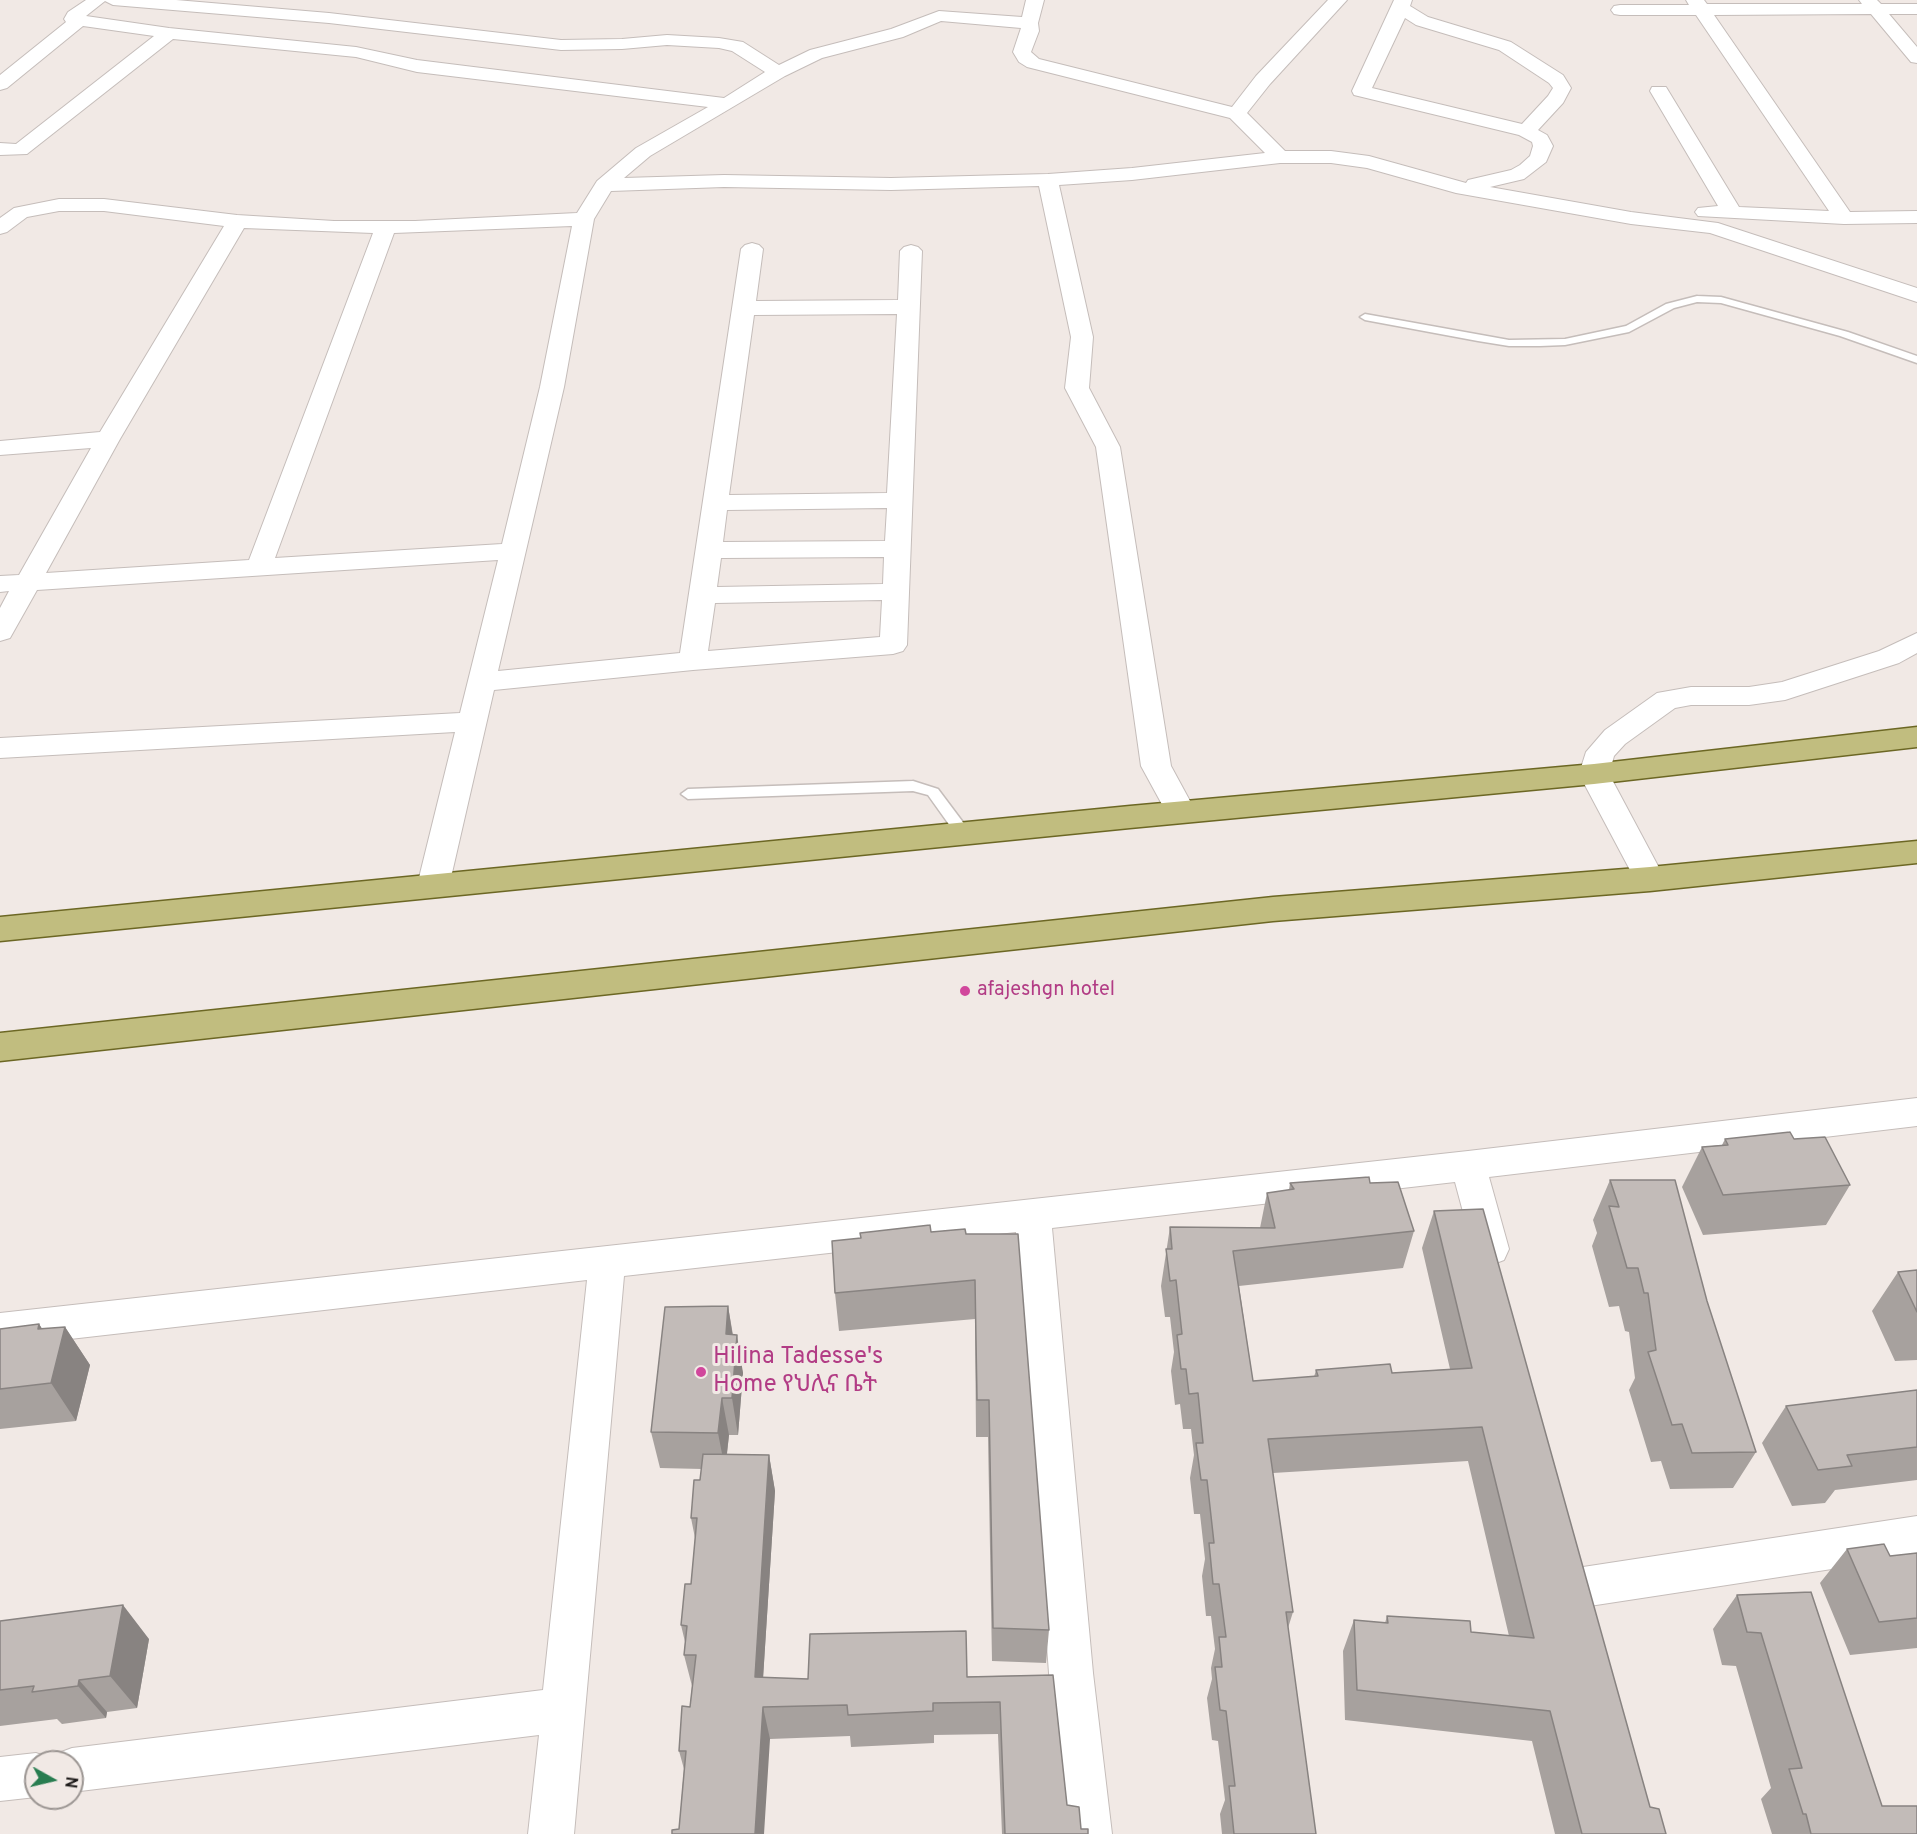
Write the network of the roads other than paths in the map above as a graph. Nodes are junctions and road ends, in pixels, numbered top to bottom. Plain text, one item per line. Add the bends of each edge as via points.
1 (97, 0) edge
2 (113, 0) edge
3 (961, 0) edge
4 (1035, 0) edge
5 (1338, 0) edge
6 (1402, 4) edge
7 (1698, 5) edge
8 (1872, 5) edge
9 (1917, 9) edge
10 (1620, 10) dead end
11 (939, 16) junction
12 (77, 21) junction
13 (1029, 22) junction
14 (169, 33) junction
15 (1917, 58) edge
16 (778, 72) junction
17 (0, 84) edge
18 (1659, 91) dead end
19 (727, 104) junction
20 (1237, 114) junction
21 (1526, 131) junction
22 (0, 149) edge
23 (1280, 157) junction
24 (1048, 180) junction
25 (604, 185) junction
26 (1456, 187) junction
27 (1648, 208) dead end
28 (1732, 213) junction
29 (1844, 218) junction
30 (1917, 218) edge
31 (584, 219) junction
32 (237, 221) junction
33 (386, 227) junction
34 (0, 228) edge
35 (752, 249) dead end
36 (911, 251) dead end
37 (1917, 295) edge
38 (909, 307) junction
39 (743, 308) junction
40 (1365, 317) dead end
41 (1917, 360) edge
42 (108, 439) junction
43 (0, 448) edge
44 (900, 500) junction
45 (715, 502) junction
46 (898, 549) junction
47 (709, 550) junction
48 (512, 551) junction
49 (259, 567) junction
50 (29, 581) junction
51 (0, 584) edge
52 (896, 592) junction
53 (702, 595) junction
54 (0, 632) edge
55 (1917, 642) edge
56 (693, 661) junction
57 (481, 682) junction
58 (471, 722) junction
59 (1917, 737) edge
60 (0, 748) edge
61 (1594, 774) junction
62 (688, 794) dead end
63 (1181, 812) junction
64 (963, 833) junction
65 (1917, 852) edge
66 (1650, 879) junction
67 (433, 886) junction
68 (0, 929) edge
69 (0, 1047) edge
70 (1917, 1112) edge
71 (1468, 1166) junction
72 (1033, 1215) junction
73 (607, 1261) junction
74 (1499, 1280) edge
75 (0, 1330) edge
76 (1917, 1536) edge
77 (1583, 1587) edge
78 (562, 1710) junction
79 (84, 1769) edge
80 (24, 1776) edge
81 (0, 1779) edge
82 (551, 1834) edge
83 (1089, 1834) edge

1 - 12 street via 74,16
2 - 16 street via 329,18 561,45 719,42 737,46
3 - 11 street
4 - 13 street
5 - 20 street via 1263,80
6 - 21 street via 1422,21 1505,46 1556,79 1562,88 1556,99
6 - 21 street via 1361,92
7 - 8 street
7 - 10 street
7 - 29 street
8 - 9 street
8 - 15 street
11 - 13 street
11 - 16 street via 897,33 816,54
12 - 14 street
12 - 17 street
13 - 20 street via 1030,31 1022,52 1033,63
14 - 19 street via 356,52 417,66
14 - 22 street via 20,150
16 - 19 street
18 - 28 street
19 - 25 street via 643,152
20 - 23 street
21 - 26 street via 1540,139 1543,146 1539,158 1527,169 1497,181
23 - 24 street
23 - 26 street via 1369,162
24 - 25 street
24 - 63 street via 1082,337 1077,388 1108,447 1156,766
25 - 31 street
26 - 37 street via 1631,218 1711,227
27 - 28 street
28 - 29 street
29 - 30 street
31 - 33 street
31 - 48 street via 552,387
32 - 33 street via 334,228
32 - 34 street via 104,205 59,206 21,212
32 - 42 street
33 - 49 street
35 - 39 street
36 - 38 street
38 - 39 street
38 - 44 street
39 - 45 street
40 - 41 lane via 1509,343 1557,342 1629,329 1670,306 1696,299 1721,300 1844,334
42 - 43 street
42 - 50 street
44 - 45 street
44 - 46 street
45 - 47 street
46 - 47 street
46 - 52 street
47 - 53 street
48 - 49 street
48 - 57 street
49 - 50 street
50 - 51 street
50 - 54 street
52 - 53 street
52 - 56 street via 893,645
53 - 56 street
55 - 61 street via 1889,657 1785,690 1667,700 1600,752
56 - 57 street
57 - 58 street
58 - 60 street
58 - 67 street
59 - 61 main road
61 - 63 main road
61 - 66 street
62 - 64 lane via 913,786 933,792
63 - 64 main road
64 - 67 main road
65 - 66 main road
66 - 69 main road via 1262,910
67 - 68 main road
70 - 71 street
71 - 72 street
71 - 74 street
72 - 73 street
72 - 83 street via 1071,1673
73 - 75 street
73 - 78 street
76 - 77 street
78 - 79 street
78 - 82 street
80 - 81 street

